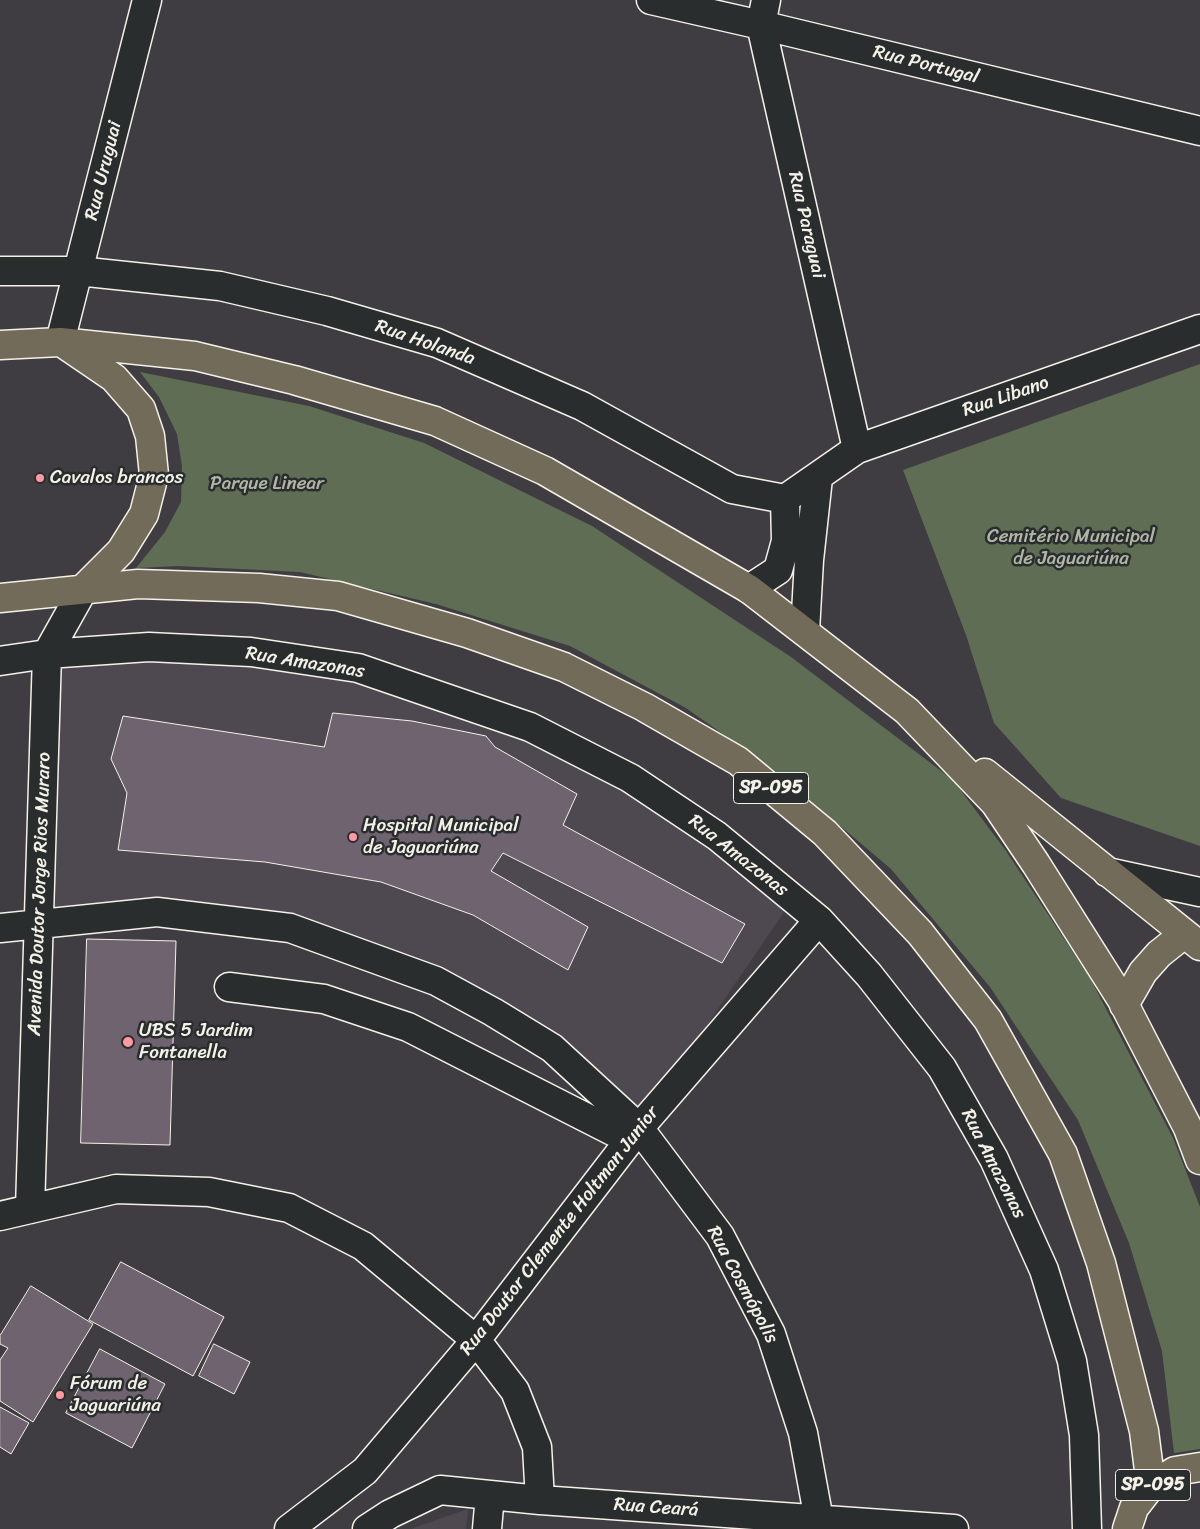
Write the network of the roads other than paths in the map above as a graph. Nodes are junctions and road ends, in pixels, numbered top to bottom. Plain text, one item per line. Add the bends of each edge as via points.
1 (147, 0) edge
2 (651, 0) edge
3 (764, 12) edge
4 (1200, 132) edge
5 (0, 271) edge
6 (78, 271) junction
7 (1200, 329) edge
8 (60, 342) junction
9 (1, 345) edge
10 (857, 449) junction
11 (818, 478) junction
12 (785, 499) junction
13 (84, 588) junction
14 (749, 589) junction
15 (0, 598) edge
16 (805, 631) junction
17 (48, 654) junction
18 (0, 662) edge
19 (907, 711) junction
20 (1107, 872) junction
21 (1200, 892) edge
22 (820, 920) junction
23 (39, 924) junction
24 (0, 928) edge
25 (1192, 940) edge
26 (229, 987) dead end
27 (1124, 1005) junction
28 (635, 1134) junction
29 (1200, 1160) edge
30 (30, 1209) junction
31 (0, 1216) edge
32 (476, 1340) junction
33 (1200, 1467) edge
34 (1151, 1486) junction
35 (490, 1495) junction
36 (540, 1500) junction
37 (819, 1520) junction
38 (751, 1522) edge
39 (289, 1529) edge
40 (367, 1529) edge
41 (487, 1529) edge
42 (954, 1529) edge
43 (1087, 1529) edge
44 (1128, 1529) edge

1 - 6 street, Rua Uruguai
2 - 3 street, Rua Portugal
3 - 4 street, Rua Portugal
3 - 10 street, Rua Paraguai
5 - 6 street, Rua Holanda
6 - 8 street, Rua Uruguai
6 - 12 street, Rua Holanda via 220,286 327,311 436,343 582,406 732,489
7 - 10 street, Rua Libano
8 - 9 main road
8 - 13 main road via 114,378 141,409 150,436 154,475 144,514 121,551
8 - 14 main road via 195,356 294,380 435,421 544,471
10 - 11 street, Rua Libano
11 - 12 street
11 - 16 street
12 - 14 street via 786,542 778,570
13 - 15 main road, SP-095
13 - 17 street, Avenida Doutor Jorge Rios Muraro
13 - 34 main road, SP-095 via 138,584 259,588 338,596 467,633 564,667 644,707 738,761 825,833 920,933 988,1020 1063,1154 1101,1263 1144,1431
14 - 16 main road
16 - 19 main road
17 - 18 street, Rua Amazonas
17 - 22 street, Rua Amazonas via 149,647 261,654 358,668 521,724 630,778 717,836
17 - 23 street, Avenida Doutor Jorge Rios Muraro
19 - 20 main road
19 - 27 main road via 995,803
20 - 21 street
20 - 25 main road
22 - 28 street, Rua Doutor Clemente Holtman Junior
22 - 43 street, Rua Amazonas via 869,975 942,1068 994,1159 1044,1270 1072,1361 1084,1435
23 - 24 street, Rua Cosmópolis
23 - 28 street, Rua Cosmópolis via 157,912 290,928 436,981 493,1012 552,1048
23 - 30 street, Avenida Doutor Jorge Rios Muraro
25 - 27 main road via 1159,954 1143,972
26 - 28 street via 324,999 408,1027
27 - 29 main road via 1188,1128
28 - 32 street, Rua Doutor Clemente Holtman Junior
28 - 37 street, Rua Cosmópolis via 720,1236 771,1334 803,1433
30 - 31 street
30 - 32 street via 116,1189 209,1192 289,1208 363,1246
32 - 36 street via 515,1392 537,1447
32 - 39 street, Rua Doutor Clemente Holtman Junior via 365,1471
33 - 34 main road, SP-095 via 1175,1471
34 - 44 main road, SP-095 via 1134,1508
35 - 36 street, Rua Ceará
35 - 40 street, Rua Ceará via 440,1490
35 - 41 street
36 - 38 street, Rua Ceará
37 - 38 street, Rua Ceará
37 - 42 street, Rua Ceará

